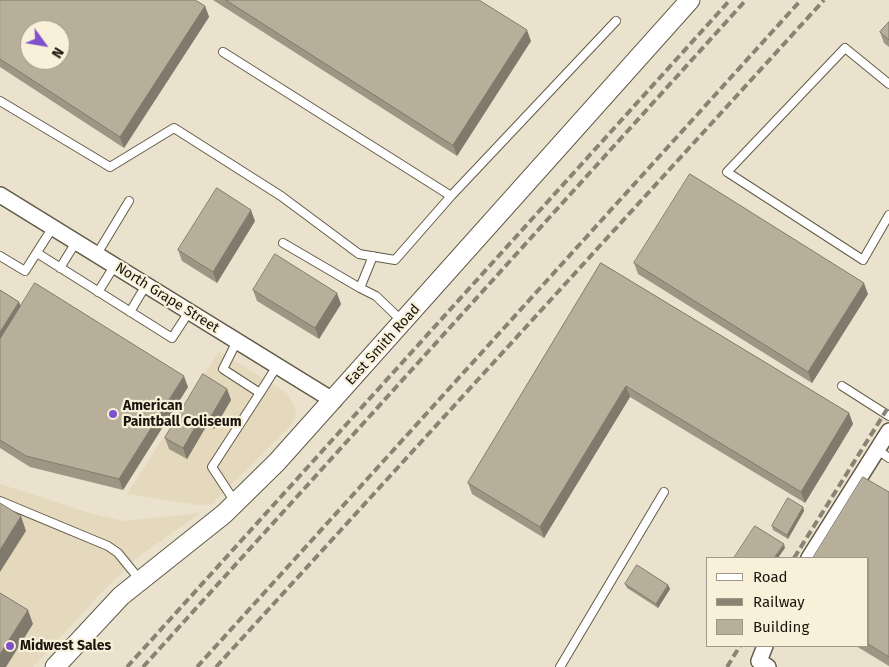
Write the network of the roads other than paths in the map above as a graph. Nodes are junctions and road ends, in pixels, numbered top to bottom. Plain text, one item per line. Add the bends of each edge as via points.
1 (690, 0) edge
2 (616, 21) dead end
3 (223, 52) dead end
4 (889, 84) edge
5 (0, 101) edge
6 (0, 195) edge
7 (451, 196) junction
8 (129, 201) dead end
9 (889, 215) edge
10 (53, 227) junction
11 (76, 242) junction
12 (283, 243) dead end
13 (37, 253) junction
14 (97, 254) junction
15 (0, 256) edge
16 (372, 256) junction
17 (114, 265) junction
18 (60, 268) junction
19 (146, 285) junction
20 (360, 288) junction
21 (98, 292) junction
22 (130, 312) junction
23 (189, 312) junction
24 (404, 322) junction
25 (236, 341) junction
26 (277, 366) junction
27 (842, 386) dead end
28 (260, 393) junction
29 (334, 401) junction
30 (889, 416) edge
31 (889, 431) edge
32 (883, 454) edge
33 (664, 492) dead end
34 (0, 501) edge
35 (235, 502) junction
36 (810, 557) edge
37 (140, 580) junction
38 (765, 647) edge
39 (763, 664) edge
40 (55, 667) edge
41 (560, 667) edge

1 - 24 street, East Smith Road
2 - 7 lane
3 - 7 lane
4 - 9 lane via 845,48 728,172 862,260
5 - 16 lane via 110,167 174,128 281,196 359,254
6 - 10 street, North Grape Street
7 - 16 lane via 395,260
8 - 14 lane
10 - 11 street, North Grape Street
10 - 13 lane
11 - 14 street, North Grape Street
11 - 18 lane
12 - 20 lane
13 - 15 lane via 25,271
13 - 18 lane
14 - 17 street, North Grape Street
16 - 20 lane
17 - 19 street, North Grape Street
17 - 21 lane
18 - 21 lane
19 - 22 lane
19 - 23 street, North Grape Street
20 - 24 lane via 376,296
21 - 22 lane
22 - 23 lane via 172,338
23 - 25 street, North Grape Street
24 - 29 street, East Smith Road
25 - 26 street, North Grape Street
25 - 28 lane via 223,369
26 - 28 lane
26 - 29 street, North Grape Street
27 - 30 lane
28 - 35 lane via 212,467
29 - 35 street, East Smith Road via 270,470
31 - 32 street
32 - 36 street
33 - 41 lane
34 - 37 lane via 108,546
35 - 37 street, East Smith Road
37 - 40 street, East Smith Road via 110,607
38 - 39 street

